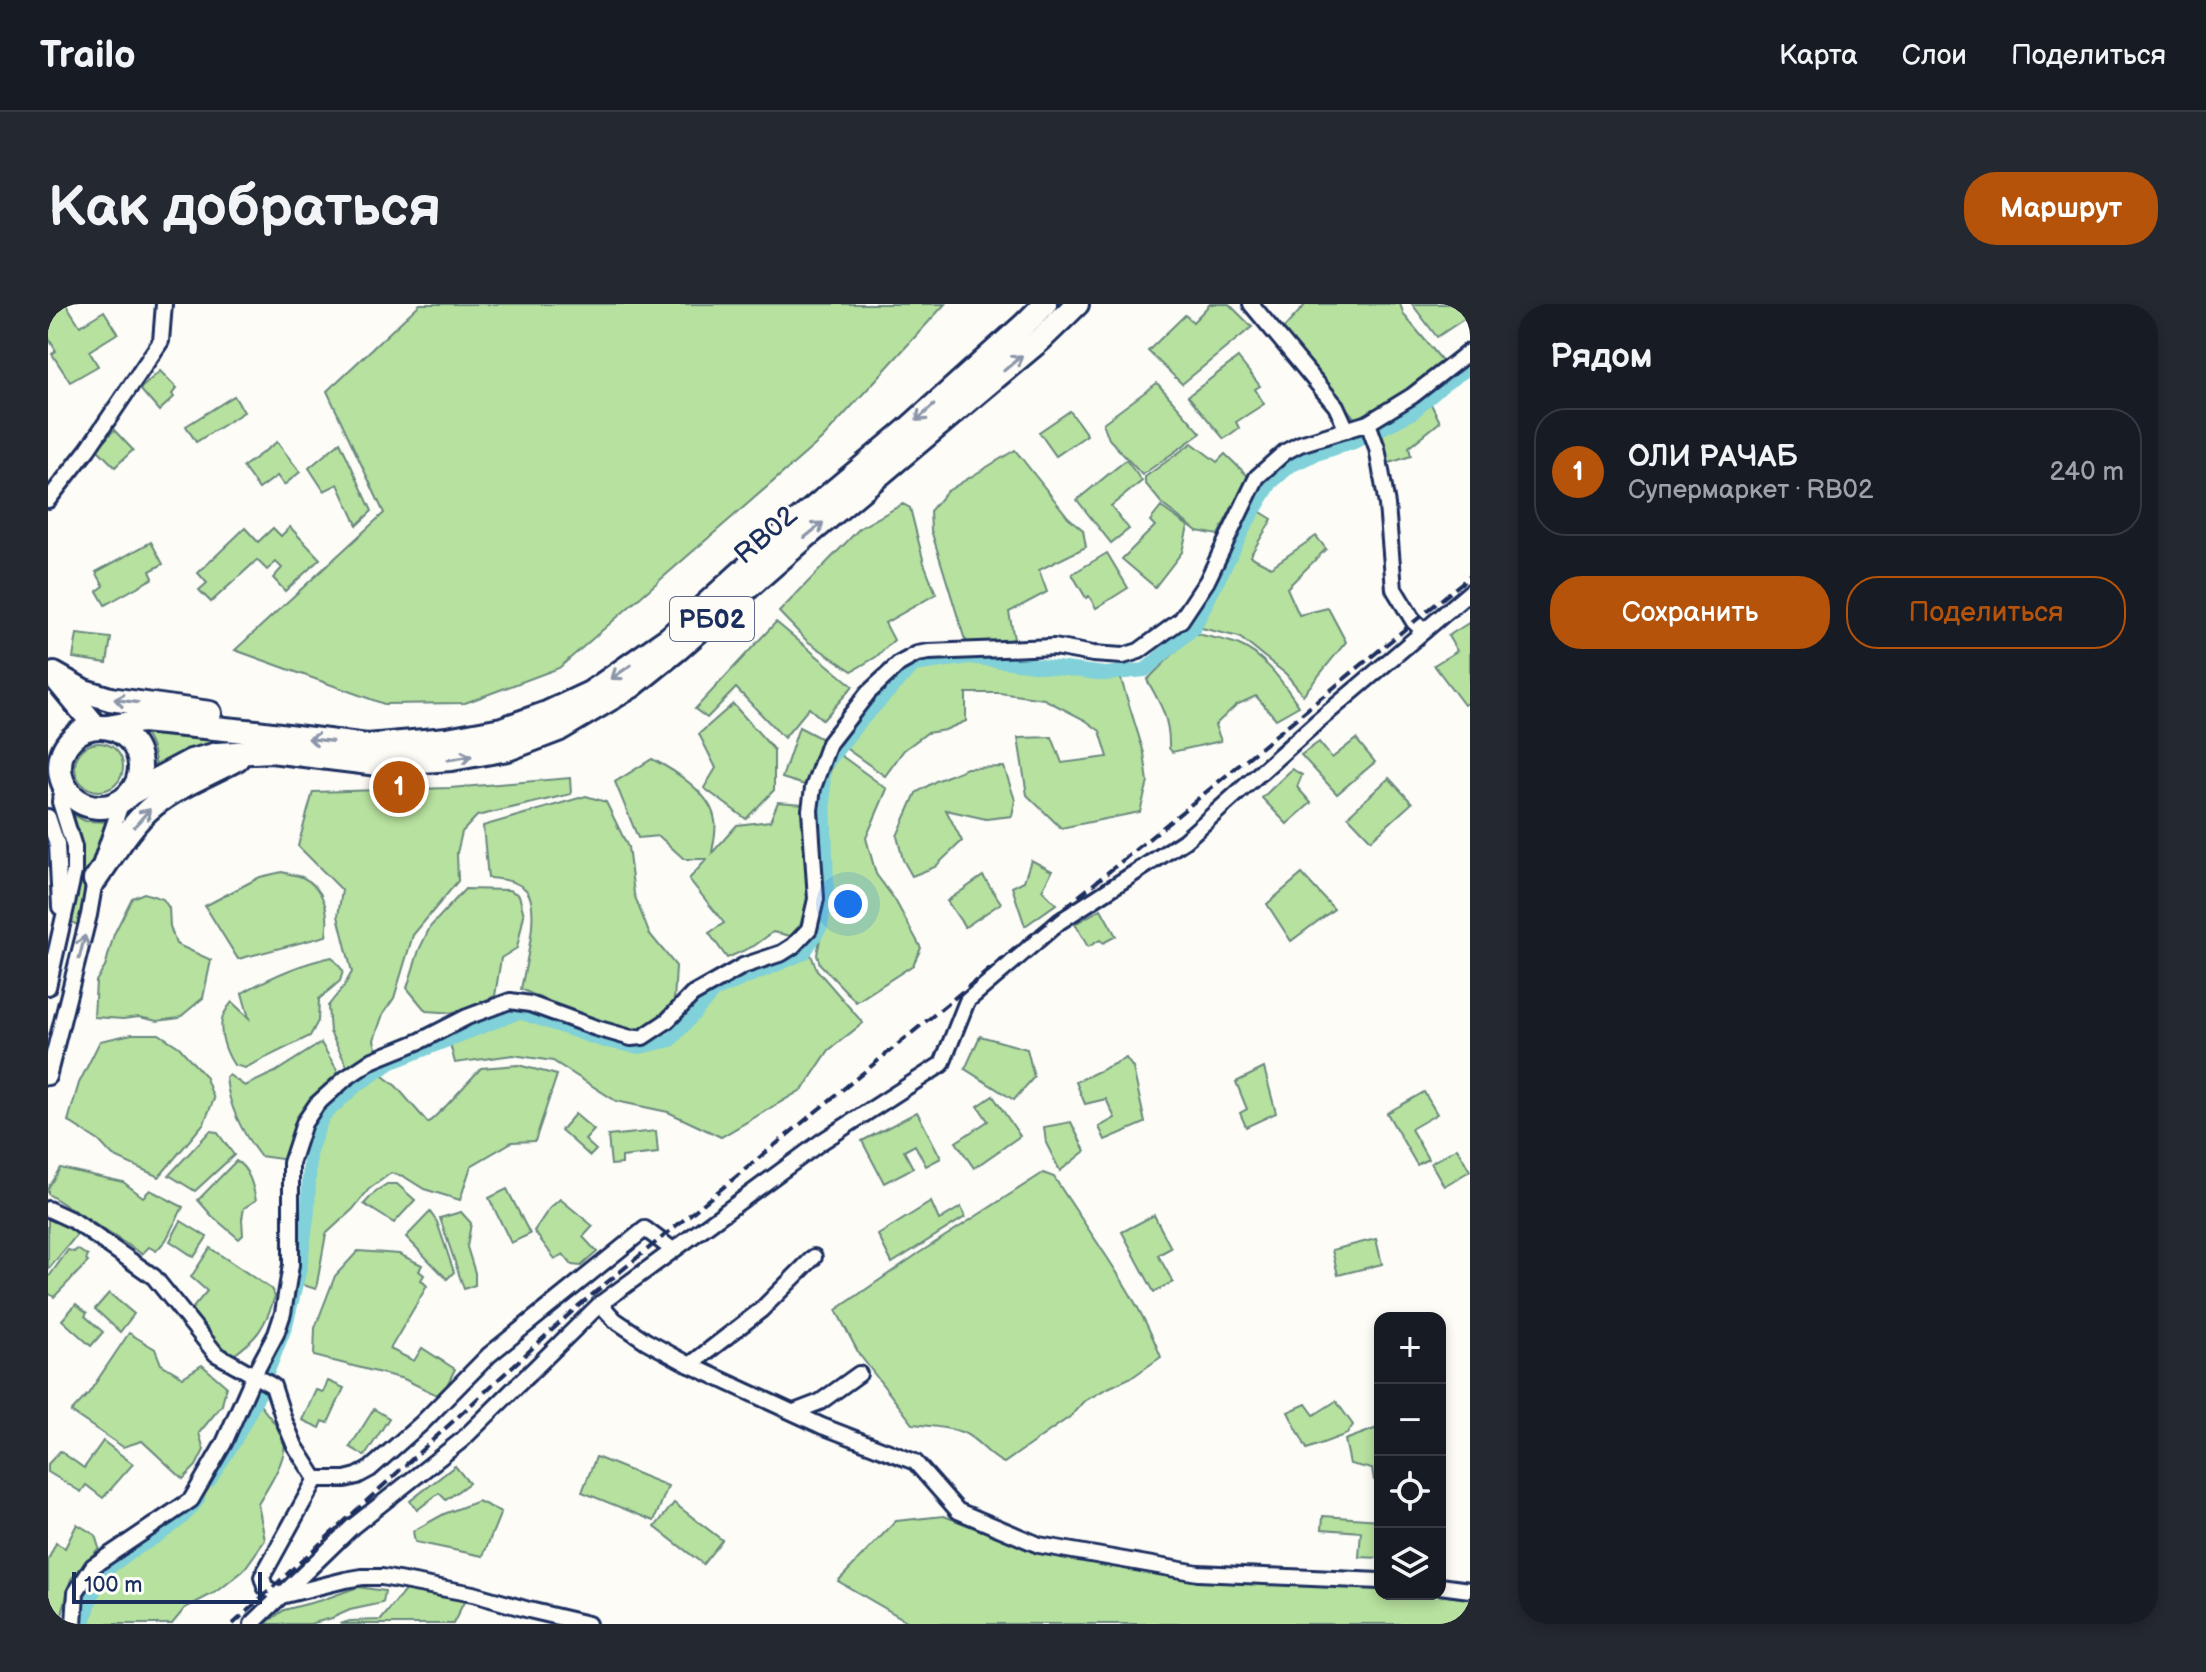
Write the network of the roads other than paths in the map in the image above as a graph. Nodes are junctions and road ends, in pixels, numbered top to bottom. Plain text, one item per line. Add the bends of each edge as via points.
1 (164, 304) edge
2 (1045, 304) edge
3 (1077, 304) edge
4 (1251, 304) edge
5 (1470, 351) edge
6 (1368, 423) junction
7 (1347, 430) junction
8 (48, 500) edge
9 (1470, 592) edge
10 (1424, 631) junction
11 (51, 671) edge
12 (102, 727) junction
13 (48, 741) edge
14 (259, 745) junction
15 (61, 773) junction
16 (126, 797) junction
17 (48, 817) edge
18 (95, 880) junction
19 (59, 942) junction
20 (48, 987) edge
21 (48, 1077) edge
22 (48, 1209) edge
23 (673, 1250) junction
24 (814, 1257) dead end
25 (600, 1304) junction
26 (690, 1365) junction
27 (859, 1374) dead end
28 (254, 1375) junction
29 (794, 1412) junction
30 (316, 1479) junction
31 (1374, 1581) edge
32 (1446, 1587) edge
33 (1470, 1590) edge
34 (281, 1596) junction
35 (74, 1624) edge
36 (252, 1624) edge
37 (588, 1624) edge

1 - 8 street via 161,341
2 -> 14 highway, RB02 / РБ02 via 669,638 590,693 502,729 447,739 367,746
14 -> 3 highway, RB02 / РБ02 via 378,764 508,749 558,730 632,686 678,649
4 - 7 street via 1336,406
5 - 6 street
6 - 7 street
6 - 10 street via 1387,505 1394,589
7 - 28 street via 1300,444 1269,464 1257,477 1207,581 1181,620 1139,651 1123,656 1054,647 929,652 899,664 829,743 810,810 816,899 809,929 793,946 692,995 643,1037 631,1038 510,1001 373,1060 346,1078 317,1104 295,1146 291,1265 283,1313
9 - 10 street
10 - 23 street via 1184,841 1059,922 967,1001 942,1064 821,1142
11 - 12 highway
14 -> 11 highway via 208,712 98,696
12 - 14 highway, РБ02 via 142,721
12 - 15 highway, РБ02 via 75,734 62,751
12 - 16 highway via 126,736 138,753 140,774
13 - 15 highway, РБ02
14 - 16 highway, РБ02 via 191,761
18 -> 14 highway via 153,805
15 - 16 highway, РБ02 via 68,793 88,806 111,806
15 - 19 street via 60,802 74,847 74,872
16 - 18 street
17 - 19 street via 57,844
21 -> 18 street
19 - 20 street
22 - 28 street via 154,1277 216,1354
23 - 25 street
23 - 30 street via 645,1229 489,1355 370,1469 345,1479
24 - 26 street via 761,1310
25 - 26 street via 615,1320
25 - 34 street via 462,1440 352,1527
26 - 29 street
27 - 29 street via 820,1402
28 - 30 street via 273,1386 295,1446
28 - 35 street via 191,1500 93,1566 76,1592
29 - 31 street via 915,1462 958,1511 1039,1545 1198,1573
30 - 34 street via 262,1577 265,1587
32 - 33 street
34 - 36 street
34 - 37 street via 382,1577

